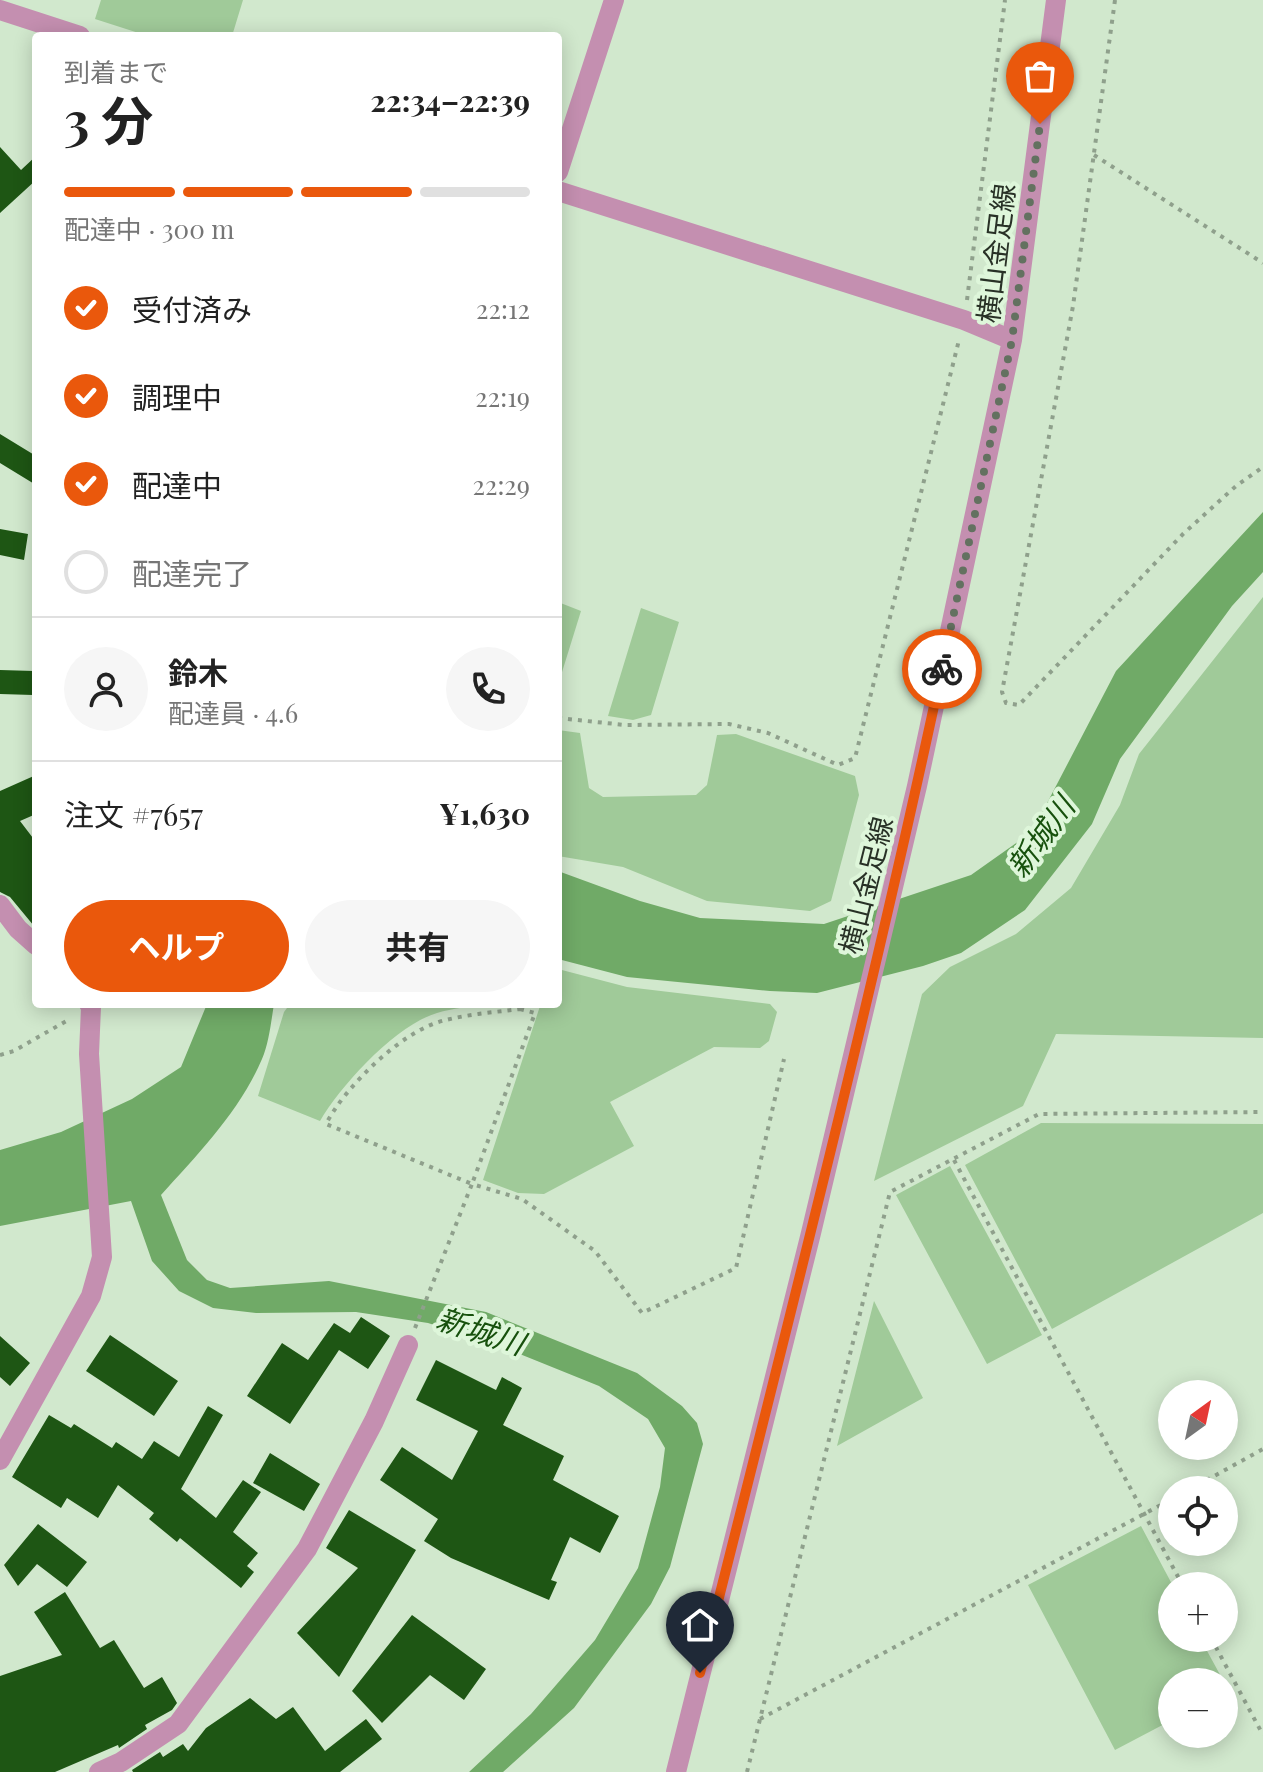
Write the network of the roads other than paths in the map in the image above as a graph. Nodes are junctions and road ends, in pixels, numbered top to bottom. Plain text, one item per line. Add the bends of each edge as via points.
1 (614, 0) edge
2 (1056, 0) edge
3 (0, 10) edge
4 (68, 32) edge
5 (562, 160) edge
6 (562, 192) edge
7 (1012, 340) junction
8 (0, 905) edge
9 (32, 941) edge
10 (93, 1008) edge
11 (408, 1345) road end
12 (0, 1460) edge
13 (99, 1772) edge
14 (676, 1772) edge

1 - 5 street
2 - 7 street, 横山金足線
3 - 4 street
6 - 7 street via 964,320
7 - 14 street, 横山金足線 via 917,786
8 - 9 street
10 - 12 street via 89,1054 102,1257 91,1296
11 - 13 street via 321,1524 289,1575 178,1724

